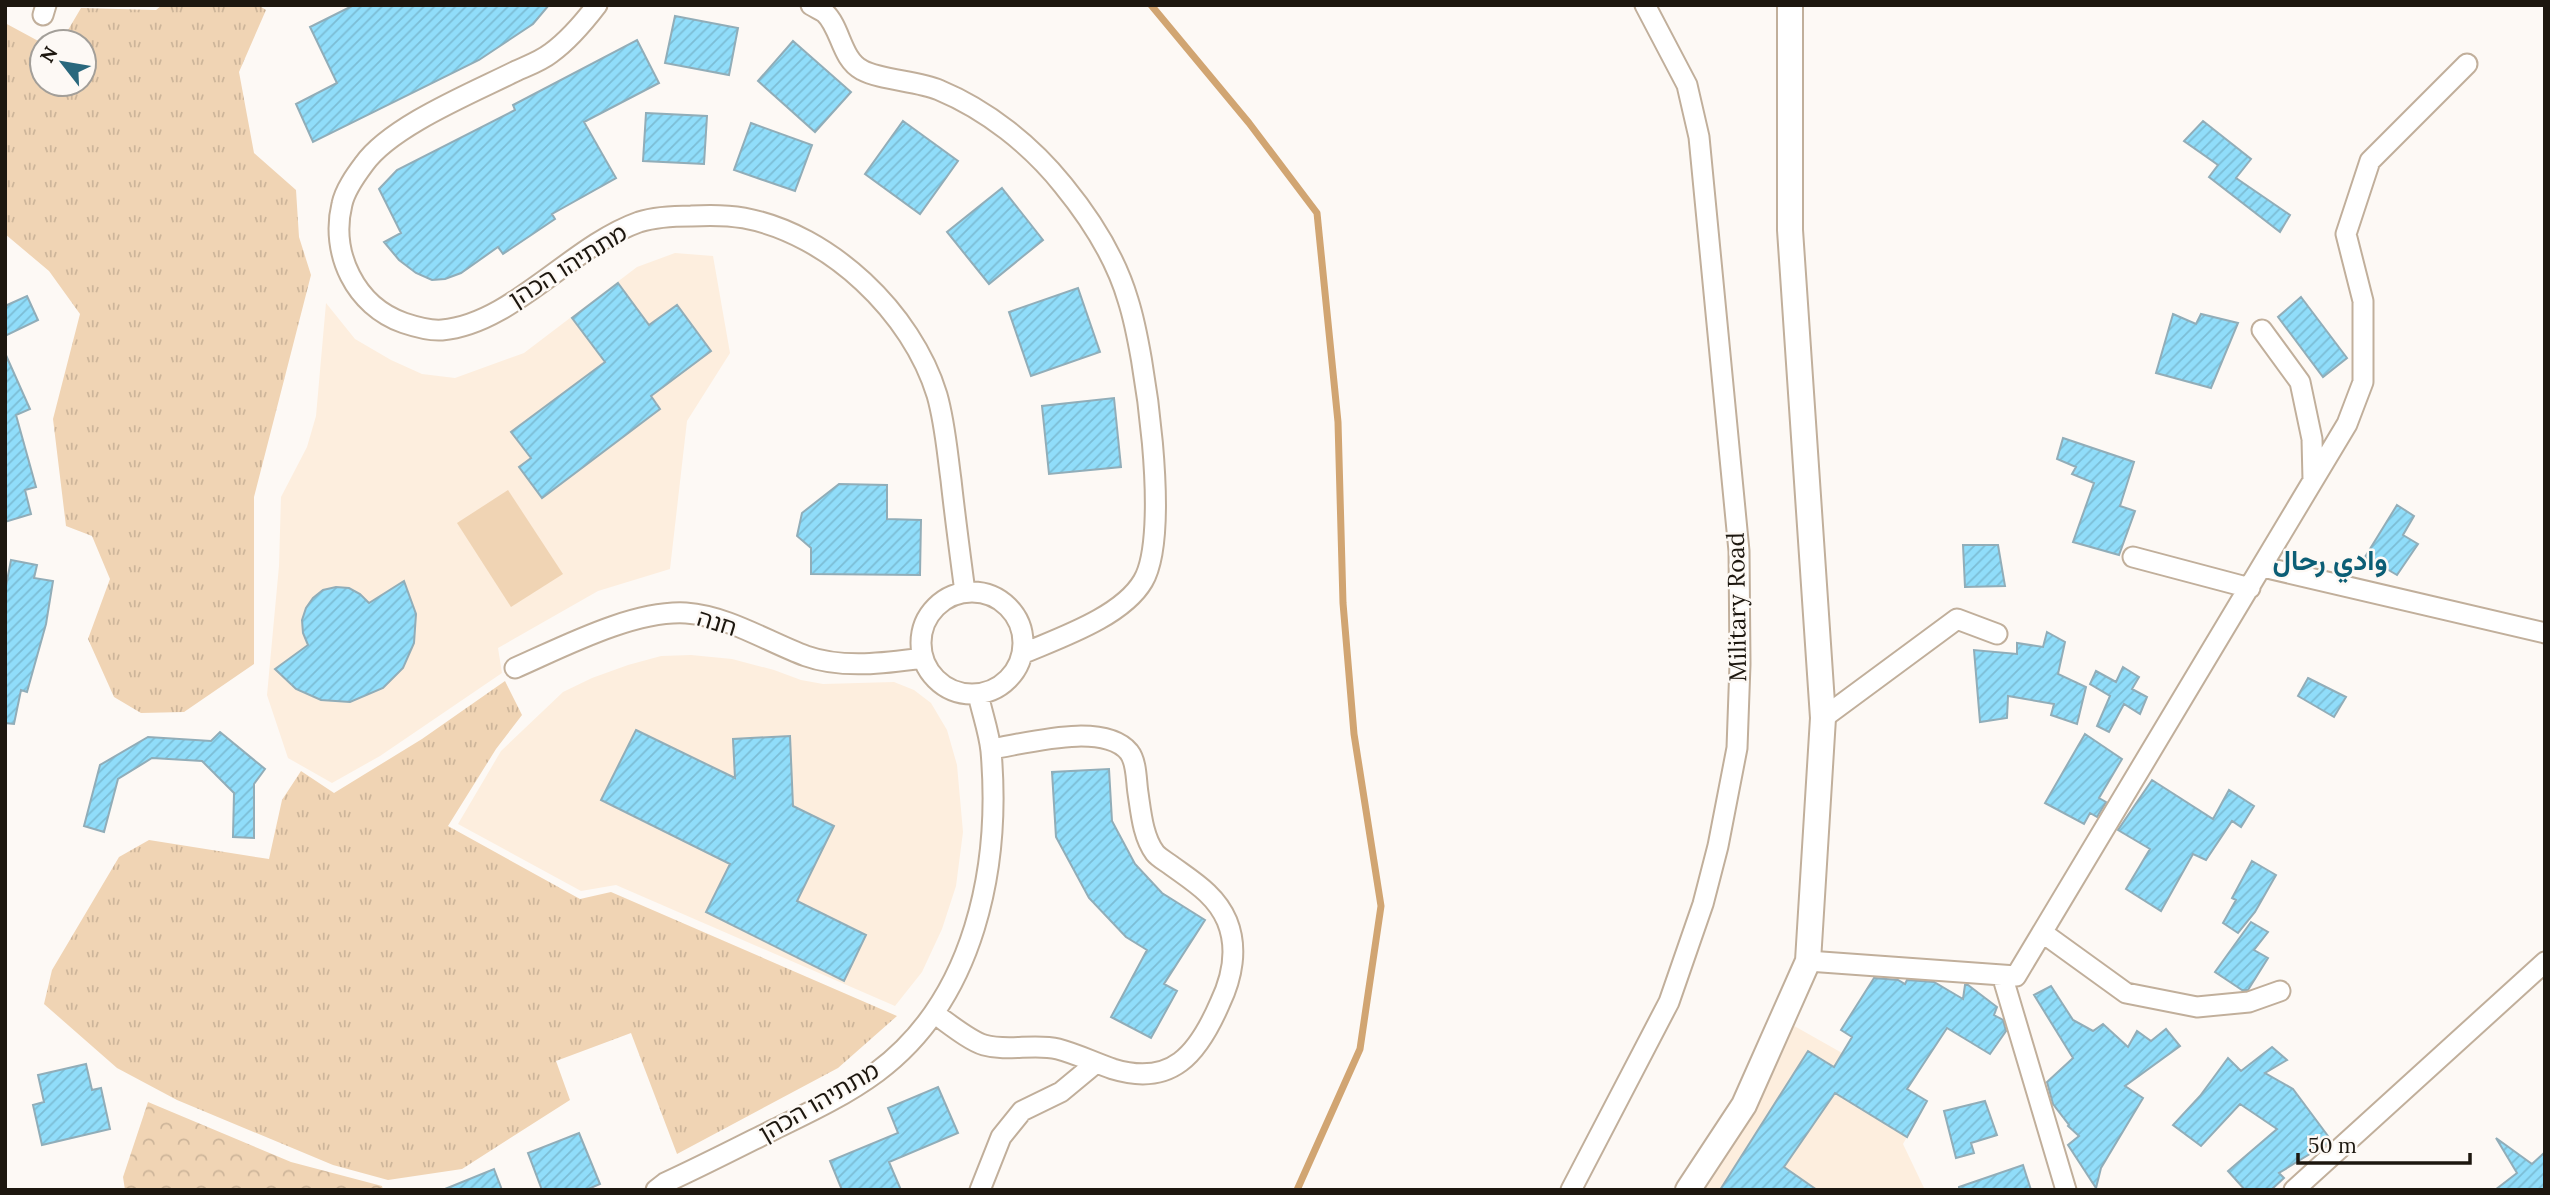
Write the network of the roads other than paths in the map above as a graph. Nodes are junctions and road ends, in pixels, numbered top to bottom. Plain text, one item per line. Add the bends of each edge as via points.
1 (597, 5) edge
2 (811, 5) edge
3 (1645, 5) edge
4 (1790, 5) edge
5 (2467, 64) dead end
6 (2262, 330) dead end
7 (2313, 482) junction
8 (2133, 557) dead end
9 (2263, 567) junction
10 (2250, 589) junction
11 (965, 592) junction
12 (2545, 633) edge
13 (1997, 634) dead end
14 (1022, 653) junction
15 (923, 658) junction
16 (515, 668) dead end
17 (978, 694) junction
18 (1823, 718) junction
19 (991, 750) junction
20 (2043, 933) junction
21 (1808, 961) junction
22 (2545, 962) edge
23 (2002, 975) junction
24 (2280, 991) dead end
25 (935, 1014) junction
26 (1096, 1063) junction
27 (656, 1190) edge
28 (980, 1190) edge
29 (1571, 1190) edge
30 (1688, 1190) edge
31 (2066, 1190) edge
32 (2294, 1190) edge

1 - 11 street, מתתיהו הכהן via 550,55 415,123 387,139 367,159 342,204 339,229 348,275 363,297 396,320 441,331 490,316 607,236 640,222 672,216 744,218 815,247 850,270 882,301 922,356 946,431
2 - 14 street via 826,14 848,56 862,70 938,89 1005,127 1063,185 1091,224 1128,298 1148,400 1155,500 1150,563 1143,581 1104,616
3 - 29 street, Military Road via 1687,85 1699,137 1739,551 1737,748 1706,893 1669,1002
4 - 18 street via 1790,230
5 - 7 street via 2370,161 2346,234 2363,301 2364,382 2347,424
6 - 7 street via 2300,383 2312,439
7 - 9 street
8 - 10 street
9 - 10 street
9 - 12 street
10 - 20 street
11 - 14 street via 986,593 1002,601 1019,621
11 - 15 street via 947,597 923,625
13 - 18 street via 1957,619
14 - 17 street via 1014,673 995,689
15 - 16 street, חנה via 867,663 809,657 715,619 685,613 620,624
15 - 17 street via 945,687 961,694
17 - 19 street, מתתיהו הכהן
18 - 21 street
19 - 25 street, מתתיהו הכהן via 989,872 977,923 957,975
19 - 26 street via 1072,736 1114,741 1129,753 1135,768 1146,834 1156,854 1213,897 1227,922 1233,943 1232,968 1210,1024 1188,1054 1158,1074 1139,1075
20 - 23 street via 2016,976
20 - 24 street via 2126,993 2197,1007 2249,1002
21 - 23 street
21 - 30 street via 1745,1105
22 - 32 street
23 - 31 street
25 - 26 street via 982,1045 1057,1049
25 - 27 street, מתתיהו הכהן via 877,1071 819,1108
26 - 28 street via 1061,1092 1022,1111 1001,1137

